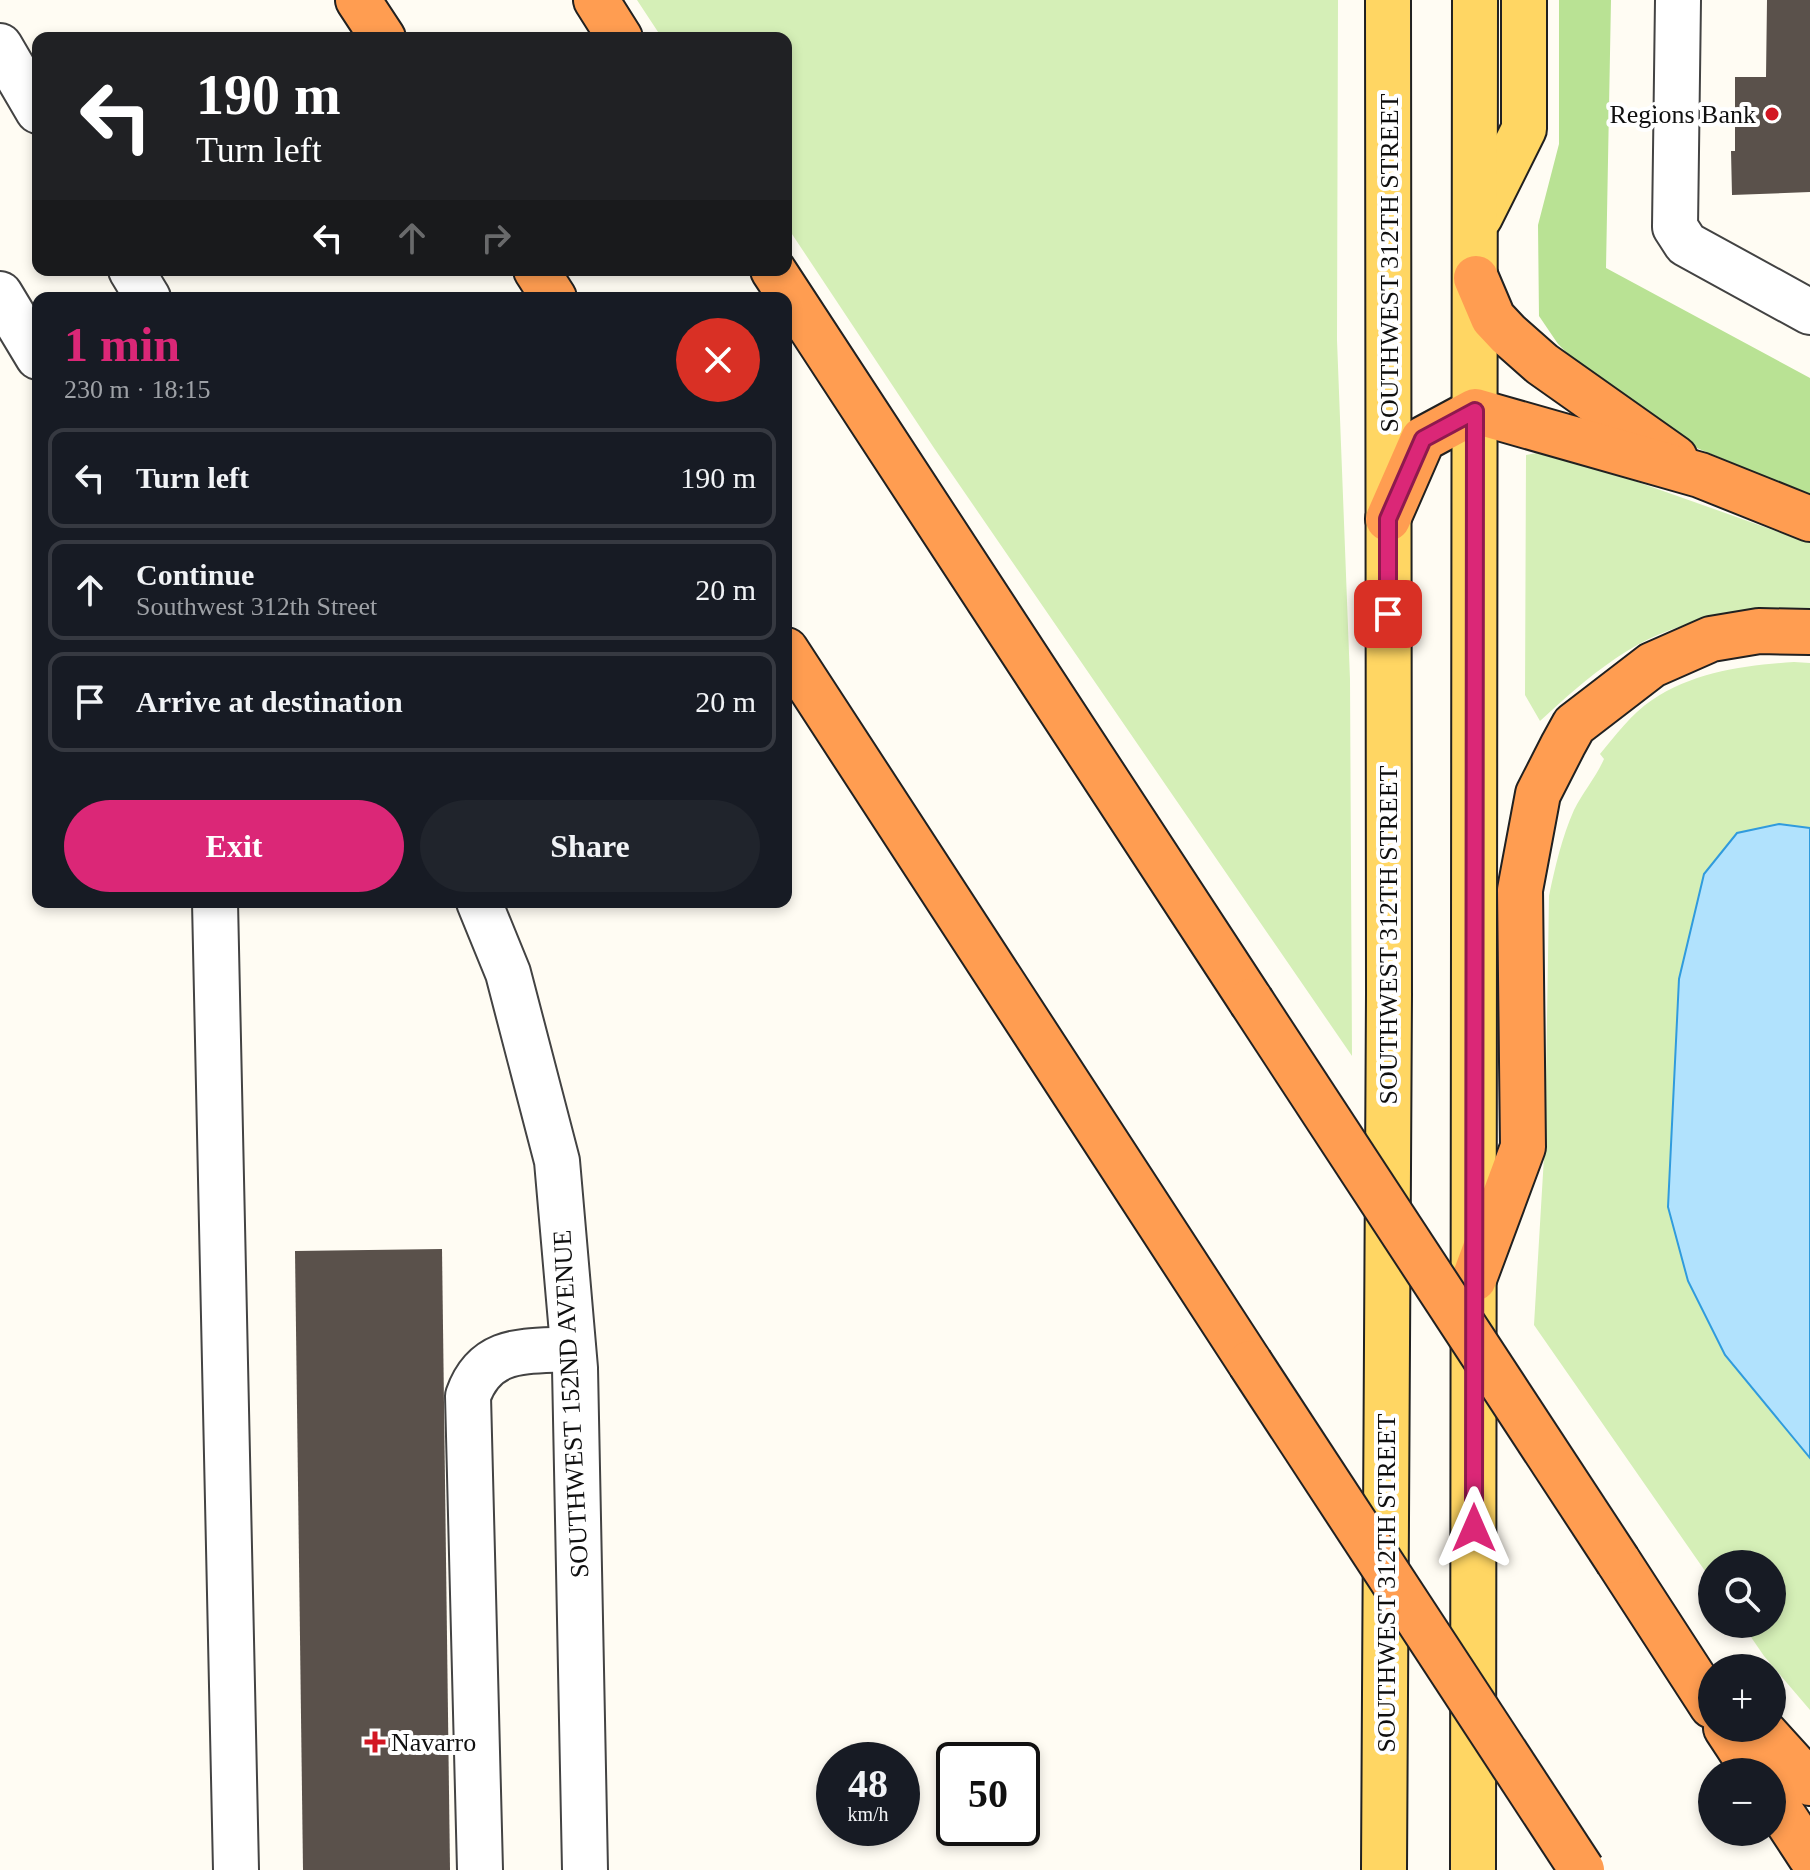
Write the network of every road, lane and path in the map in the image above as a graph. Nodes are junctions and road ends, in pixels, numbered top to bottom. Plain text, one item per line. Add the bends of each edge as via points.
1 (358, 0) edge
2 (596, 0) edge
3 (1388, 0) edge
4 (1475, 0) edge
5 (1524, 0) edge
6 (1678, 0) edge
7 (379, 32) edge
8 (616, 32) edge
9 (0, 46) edge
10 (32, 101) edge
11 (1475, 226) junction
12 (1476, 278) junction
13 (1, 298) edge
14 (792, 299) edge
15 (1810, 312) edge
16 (32, 347) edge
17 (1475, 411) junction
18 (1700, 475) junction
19 (1388, 519) junction
20 (1810, 519) edge
21 (1810, 632) edge
22 (792, 659) edge
23 (215, 908) edge
24 (481, 908) edge
25 (1474, 1279) junction
26 (573, 1349) junction
27 (1618, 1561) junction
28 (1698, 1656) edge
29 (1698, 1684) edge
30 (1773, 1742) edge
31 (1810, 1783) edge
32 (1786, 1819) edge
33 (1810, 1856) edge
34 (236, 1870) edge
35 (480, 1870) edge
36 (585, 1870) edge
37 (1384, 1870) edge
38 (1473, 1870) edge
39 (1582, 1870) edge

1 - 7 highway
2 - 8 highway
3 - 19 main road, SOUTHWEST 312TH STREET
4 - 11 main road
5 - 11 main road via 1524,129
6 - 15 street via 1675,227 1686,244
9 - 10 street
11 - 12 main road
12 - 17 main road
12 - 18 highway via 1493,318 1542,364
13 - 16 street
14 - 27 highway, bridge
17 - 18 highway
17 - 19 highway via 1423,439
17 - 25 main road
18 - 20 highway
19 - 37 main road, SOUTHWEST 312TH STREET
21 - 25 highway via 1759,631 1711,639 1652,665 1574,725 1538,794 1520,890 1523,1147
22 - 39 highway, bridge
23 - 34 street
24 - 26 street, SOUTHWEST 152ND AVENUE via 508,973 557,1161
25 - 38 main road
26 - 35 street via 494,1359 474,1378 468,1396
26 - 36 street, SOUTHWEST 152ND AVENUE
27 - 28 highway
27 - 29 highway
30 - 31 highway
32 - 33 highway

